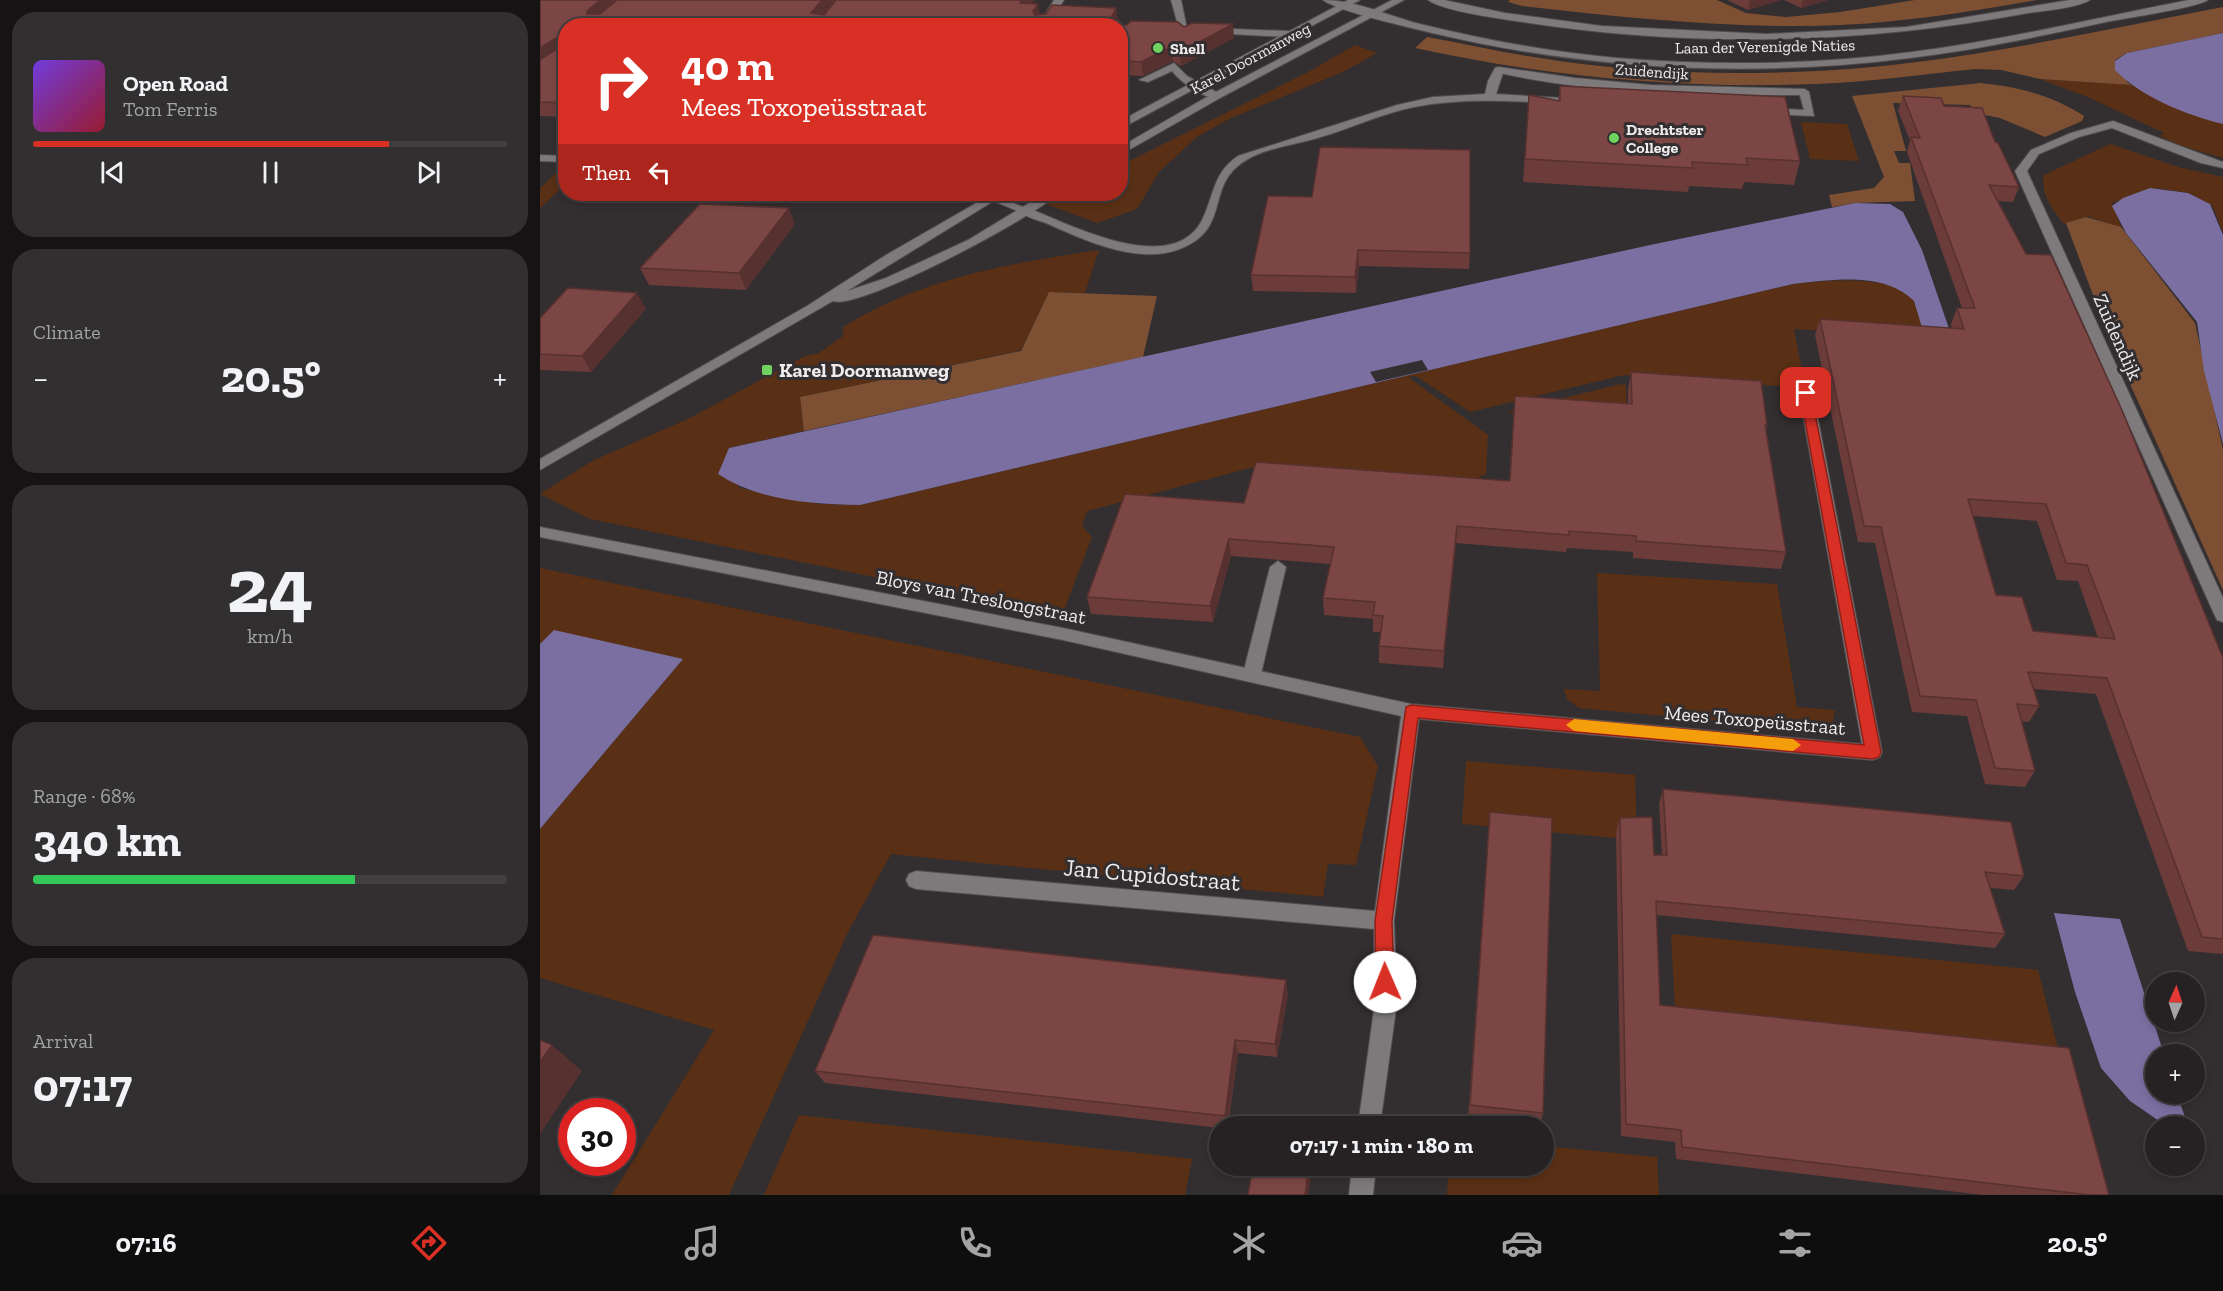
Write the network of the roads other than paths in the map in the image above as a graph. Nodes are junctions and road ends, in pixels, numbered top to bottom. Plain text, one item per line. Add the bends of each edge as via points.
1 (1059, 0) edge
2 (1176, 0) edge
3 (1328, 0) edge
4 (1355, 0) edge
5 (1399, 0) edge
6 (1433, 0) edge
7 (2085, 0) edge
8 (2203, 0) edge
9 (1492, 2) dead end
10 (1344, 5) junction
11 (1372, 14) junction
12 (1047, 18) edge
13 (1518, 19) junction
14 (1173, 28) edge
15 (1192, 31) junction
16 (1288, 34) junction
17 (1144, 80) edge
18 (1194, 86) junction
19 (1216, 96) junction
20 (1490, 98) junction
21 (1591, 102) edge
22 (1760, 111) edge
23 (1128, 122) edge
24 (1128, 147) edge
25 (540, 158) edge
26 (558, 159) edge
27 (2223, 165) edge
28 (981, 201) edge
29 (1004, 201) edge
30 (1039, 201) edge
31 (1024, 210) junction
32 (812, 309) junction
33 (1806, 393) dead end
34 (540, 465) edge
35 (540, 532) edge
36 (1278, 567) dead end
37 (2223, 616) edge
38 (1252, 674) junction
39 (1411, 711) junction
40 (916, 880) dead end
41 (1384, 921) junction
42 (1370, 1116) edge
43 (1363, 1176) edge
44 (1361, 1195) edge

1 - 12 street
2 - 15 street
3 - 10 street, Laan der Verenigde Naties
4 - 10 street, Karel Doormanweg
5 - 11 street, Karel Doormanweg
6 - 13 street, Laan der Verenigde Naties
7 - 13 street, Laan der Verenigde Naties via 1927,27 1789,37 1663,34
8 - 11 street, Laan der Verenigde Naties via 1942,50 1847,61 1752,64 1648,61 1555,52 1444,33
9 - 13 street
10 - 11 street, Laan der Verenigde Naties
10 - 16 street, Karel Doormanweg
11 - 19 street, Karel Doormanweg
14 - 15 street
15 - 16 street
16 - 18 street, Karel Doormanweg
17 - 18 street via 1174,66
18 - 19 street
18 - 23 street, Karel Doormanweg
19 - 24 street, Karel Doormanweg
20 - 21 street
20 - 22 street, Zuidendijk via 1499,70 1645,88 1804,92 1810,114
20 - 31 street via 1416,103 1251,154 1232,165 1224,176 1202,228 1190,242 1171,248 1154,250 1100,240
25 - 26 street
27 - 37 street, Zuidendijk via 2113,124 2035,152 2021,171
28 - 32 street
29 - 31 street
30 - 31 street
31 - 32 street via 972,243 924,266
32 - 34 street
33 - 39 street, Mees Toxopeüsstraat via 1873,752
35 - 38 street, Bloys van Treslongstraat
36 - 38 street
38 - 39 street, Bloys van Treslongstraat
39 - 41 street
40 - 41 street, Jan Cupidostraat
41 - 42 street via 1386,1002
43 - 44 street

